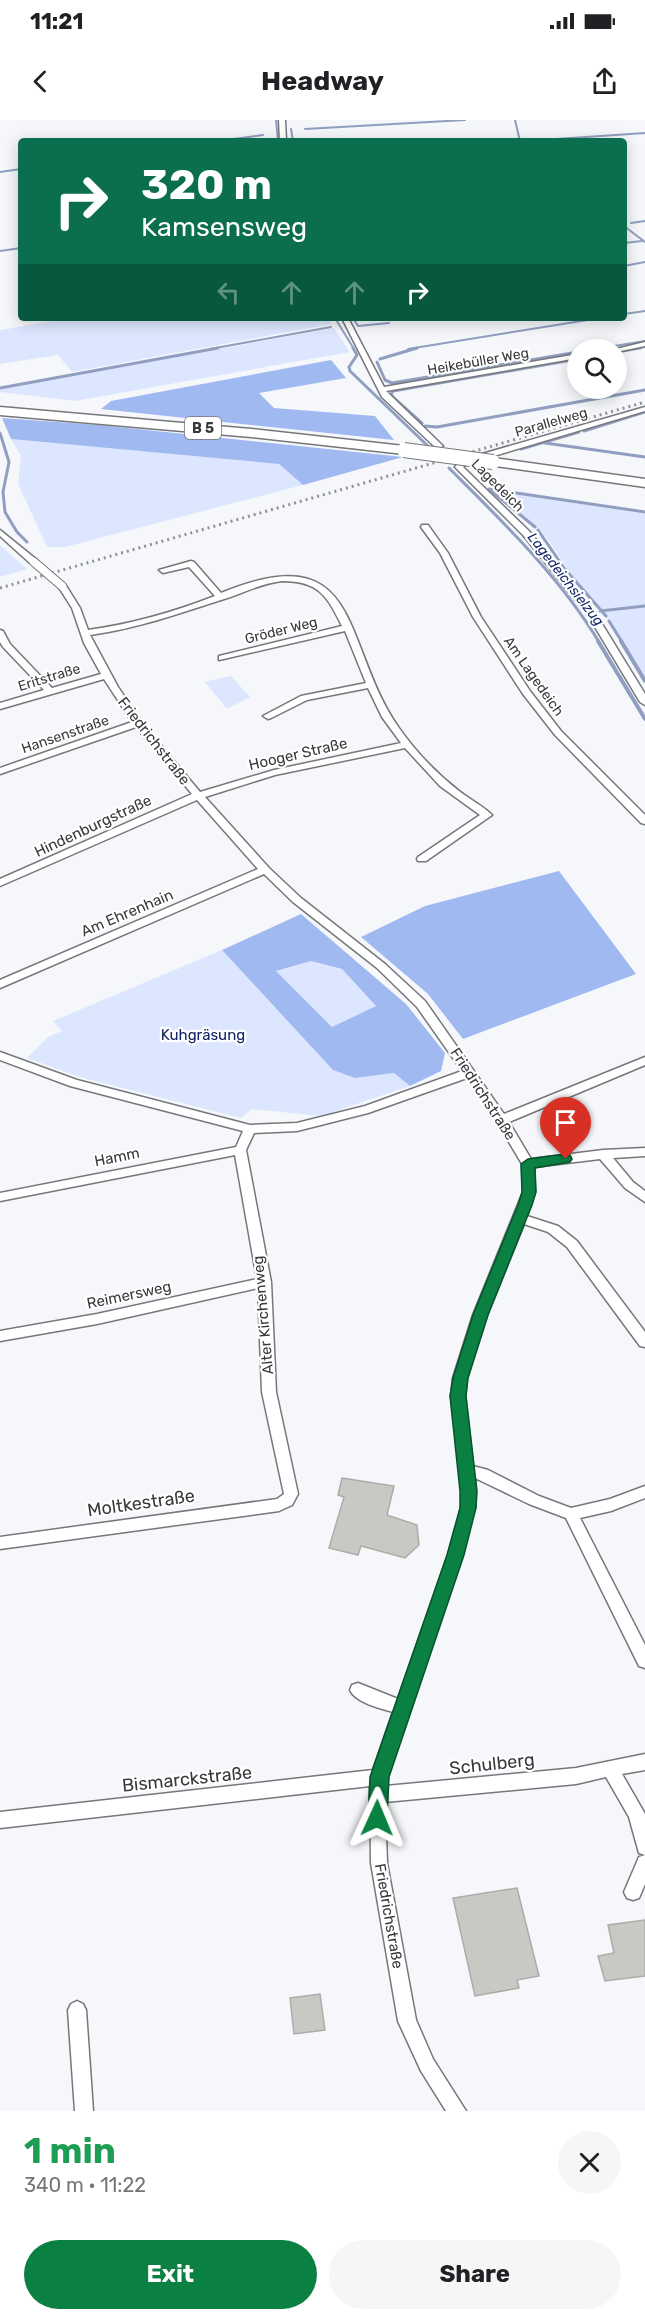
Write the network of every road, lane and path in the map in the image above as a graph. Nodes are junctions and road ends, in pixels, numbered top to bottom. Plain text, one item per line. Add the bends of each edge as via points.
1 (282, 120) edge
2 (283, 138) edge
3 (347, 321) edge
4 (645, 344) edge
5 (627, 348) edge
6 (567, 358) edge
7 (383, 389) junction
8 (645, 409) edge
9 (1, 411) edge
10 (409, 454) junction
11 (464, 462) joint
12 (645, 483) edge
13 (425, 527) dead end
14 (0, 532) edge
15 (163, 570) dead end
16 (221, 598) junction
17 (347, 628) junction
18 (0, 633) edge
19 (84, 633) junction
20 (222, 658) dead end
21 (107, 676) junction
22 (370, 685) junction
23 (50, 691) junction
24 (645, 702) edge
25 (0, 706) edge
26 (268, 716) dead end
27 (138, 723) junction
28 (406, 745) junction
29 (0, 771) edge
30 (198, 795) junction
31 (645, 821) edge
32 (423, 859) dead end
33 (265, 870) junction
34 (0, 883) edge
35 (0, 984) edge
36 (0, 1056) edge
37 (645, 1061) edge
38 (469, 1073) junction
39 (502, 1120) junction
40 (250, 1129) junction
41 (240, 1150) junction
42 (645, 1152) edge
43 (603, 1154) junction
44 (528, 1164) junction
45 (0, 1197) edge
46 (645, 1198) edge
47 (520, 1218) junction
48 (264, 1282) junction
49 (0, 1336) edge
50 (645, 1342) edge
51 (467, 1471) junction
52 (645, 1492) edge
53 (287, 1501) joint
54 (571, 1514) junction
55 (0, 1543) edge
56 (645, 1661) edge
57 (358, 1690) dead end
58 (402, 1708) junction
59 (645, 1762) edge
60 (610, 1770) junction
61 (379, 1777) junction
62 (377, 1795) junction
63 (0, 1820) edge
64 (645, 1846) edge
65 (645, 1863) edge
66 (633, 1892) dead end
67 (77, 2010) dead end
68 (84, 2111) edge
69 (457, 2111) edge

1 - 2 street
3 - 7 street
4 - 5 street
6 - 7 street, Heikebüller Weg
7 - 10 street, bridge via 439,446 428,453
8 - 11 street, Parallelweg
9 - 10 highway, B 5 via 205,428
10 - 12 highway, B 5, bridge
11 - 24 street, Lagedeich via 459,467 462,471 526,533 593,616
13 - 31 street, Am Lagedeich via 526,692 558,733
14 - 19 street, Friedrichstraße, bridge via 62,586 76,608
15 - 16 street via 191,564
16 - 17 street via 267,581 310,581 331,597
16 - 19 street via 155,619
17 - 20 street, Gröder Weg
17 - 22 street
18 - 23 street via 6,645
19 - 21 street, Friedrichstraße
21 - 23 street, Eritstraße
21 - 27 street, Friedrichstraße
22 - 26 street via 304,698
22 - 28 street
23 - 25 street, Eritstraße
27 - 29 street, Hansenstraße
27 - 30 street, Friedrichstraße
28 - 30 street, Hooger Straße
28 - 32 street via 448,789 487,815
30 - 33 street, Friedrichstraße
30 - 34 street, Hindenburgstraße
33 - 35 street, Am Ehrenhain
33 - 38 street, Friedrichstraße via 405,987
36 - 40 street via 74,1083
37 - 39 street
38 - 39 street, Friedrichstraße
38 - 40 street via 368,1109 307,1125
39 - 44 street, Friedrichstraße
40 - 41 street
41 - 45 street, Hamm
41 - 48 street, Alter Kirchenweg
42 - 43 street
43 - 44 street
43 - 46 street
44 - 47 street, Friedrichstraße via 529,1192
47 - 50 street via 553,1229 572,1244
47 - 51 street, Friedrichstraße via 480,1315 460,1378 458,1396
48 - 49 street, Reimersweg
48 - 53 street, Alter Kirchenweg via 269,1392 291,1494
51 - 54 street via 483,1474
51 - 58 street, Friedrichstraße via 468,1508
52 - 54 street
53 - 55 street, Moltkestraße
54 - 56 street
57 - 58 street
58 - 61 street, Friedrichstraße
59 - 60 street, Schulberg
60 - 62 street, Schulberg
60 - 64 street via 637,1815
61 - 62 street, Friedrichstraße
61 - 63 street, Bismarckstraße
62 - 69 street, Friedrichstraße via 379,1863 407,2021 427,2065
65 - 66 street
67 - 68 street

